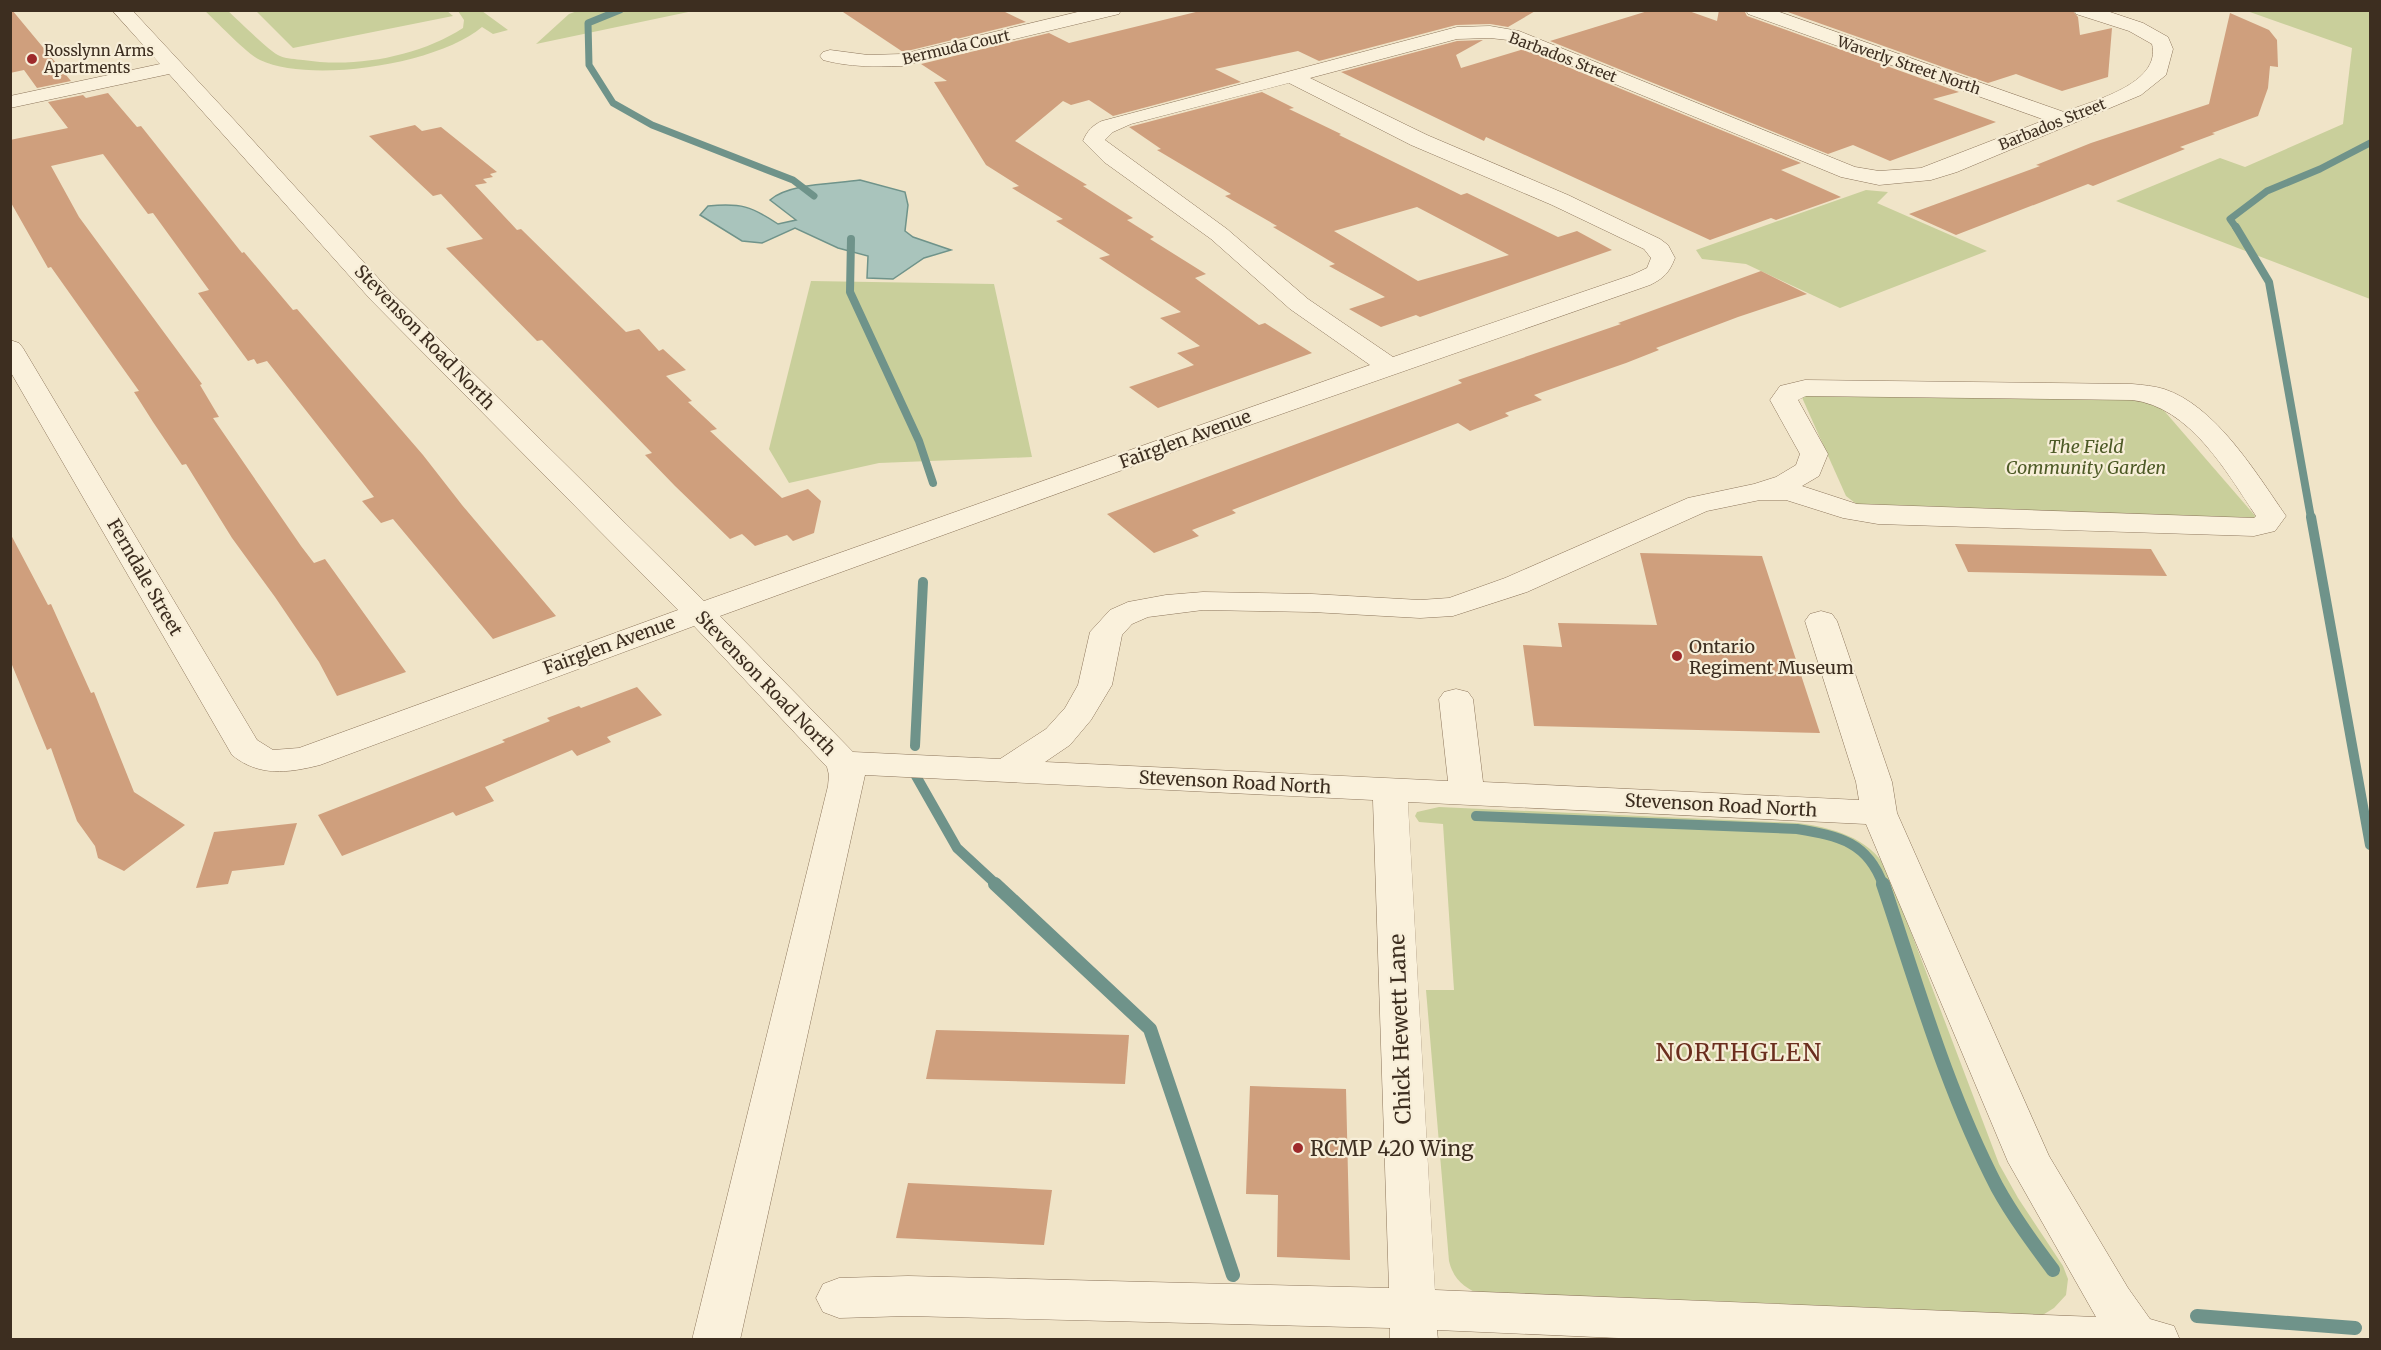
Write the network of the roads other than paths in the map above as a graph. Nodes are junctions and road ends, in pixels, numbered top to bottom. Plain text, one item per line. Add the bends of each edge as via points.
1 (121, 10) edge
2 (1112, 10) edge
3 (1755, 10) edge
4 (2083, 10) edge
5 (1074, 14) edge
6 (830, 56) dead end
7 (173, 67) junction
8 (1291, 76) junction
9 (10, 102) edge
10 (2063, 119) junction
11 (10, 348) edge
12 (1389, 366) junction
13 (1760, 491) junction
14 (698, 612) junction
15 (1821, 621) dead end
16 (1456, 699) dead end
17 (308, 757) joint
18 (843, 763) junction
19 (1007, 771) junction
20 (1390, 789) junction
21 (1467, 793) junction
22 (1879, 813) junction
23 (839, 1298) dead end
24 (1414, 1324) edge
25 (2144, 1339) edge
26 (716, 1340) edge

1 - 7 street, Stevenson Road North
2 - 5 street, Bermuda Court
3 - 10 street, Waverly Street North
4 - 10 street, Barbados Street via 2154,35 2163,50 2156,75 2134,91
5 - 6 street, Bermuda Court via 902,60
7 - 9 street
7 - 14 street, Stevenson Road North via 380,295
8 - 10 street, Barbados Street via 1457,33 1512,35 1849,172 1879,178 1914,176 1948,167
8 - 12 street, Barbados Street via 1124,120 1104,127 1094,141 1219,234 1299,304
8 - 12 street, Fairglen Avenue via 1419,140 1626,230 1652,243 1663,258 1656,273 1641,280
11 - 17 street, Ferndale Street via 244,747 257,759 273,762
12 - 14 street, Fairglen Avenue
13 - 13 street via 1789,491 1853,512 1878,515 2254,527 2264,525 2271,516 2228,454 2194,419 2156,395 2132,392 1805,388 1790,393 1784,400 1814,454 1809,470
13 - 19 street via 1698,504 1516,585 1453,607 1203,601 1139,609 1121,617 1106,632 1095,685 1079,713 1058,737
14 - 17 street, Fairglen Avenue
14 - 18 street, Stevenson Road North
15 - 22 street via 1874,782
16 - 21 street
18 - 19 street, Stevenson Road North
18 - 26 street via 846,786
19 - 20 street, Stevenson Road North
20 - 21 street, Stevenson Road North
20 - 24 street, Chick Hewett Lane
21 - 22 street, Stevenson Road North
22 - 25 street via 2030,1162 2112,1302
23 - 24 street via 908,1296
24 - 25 street

